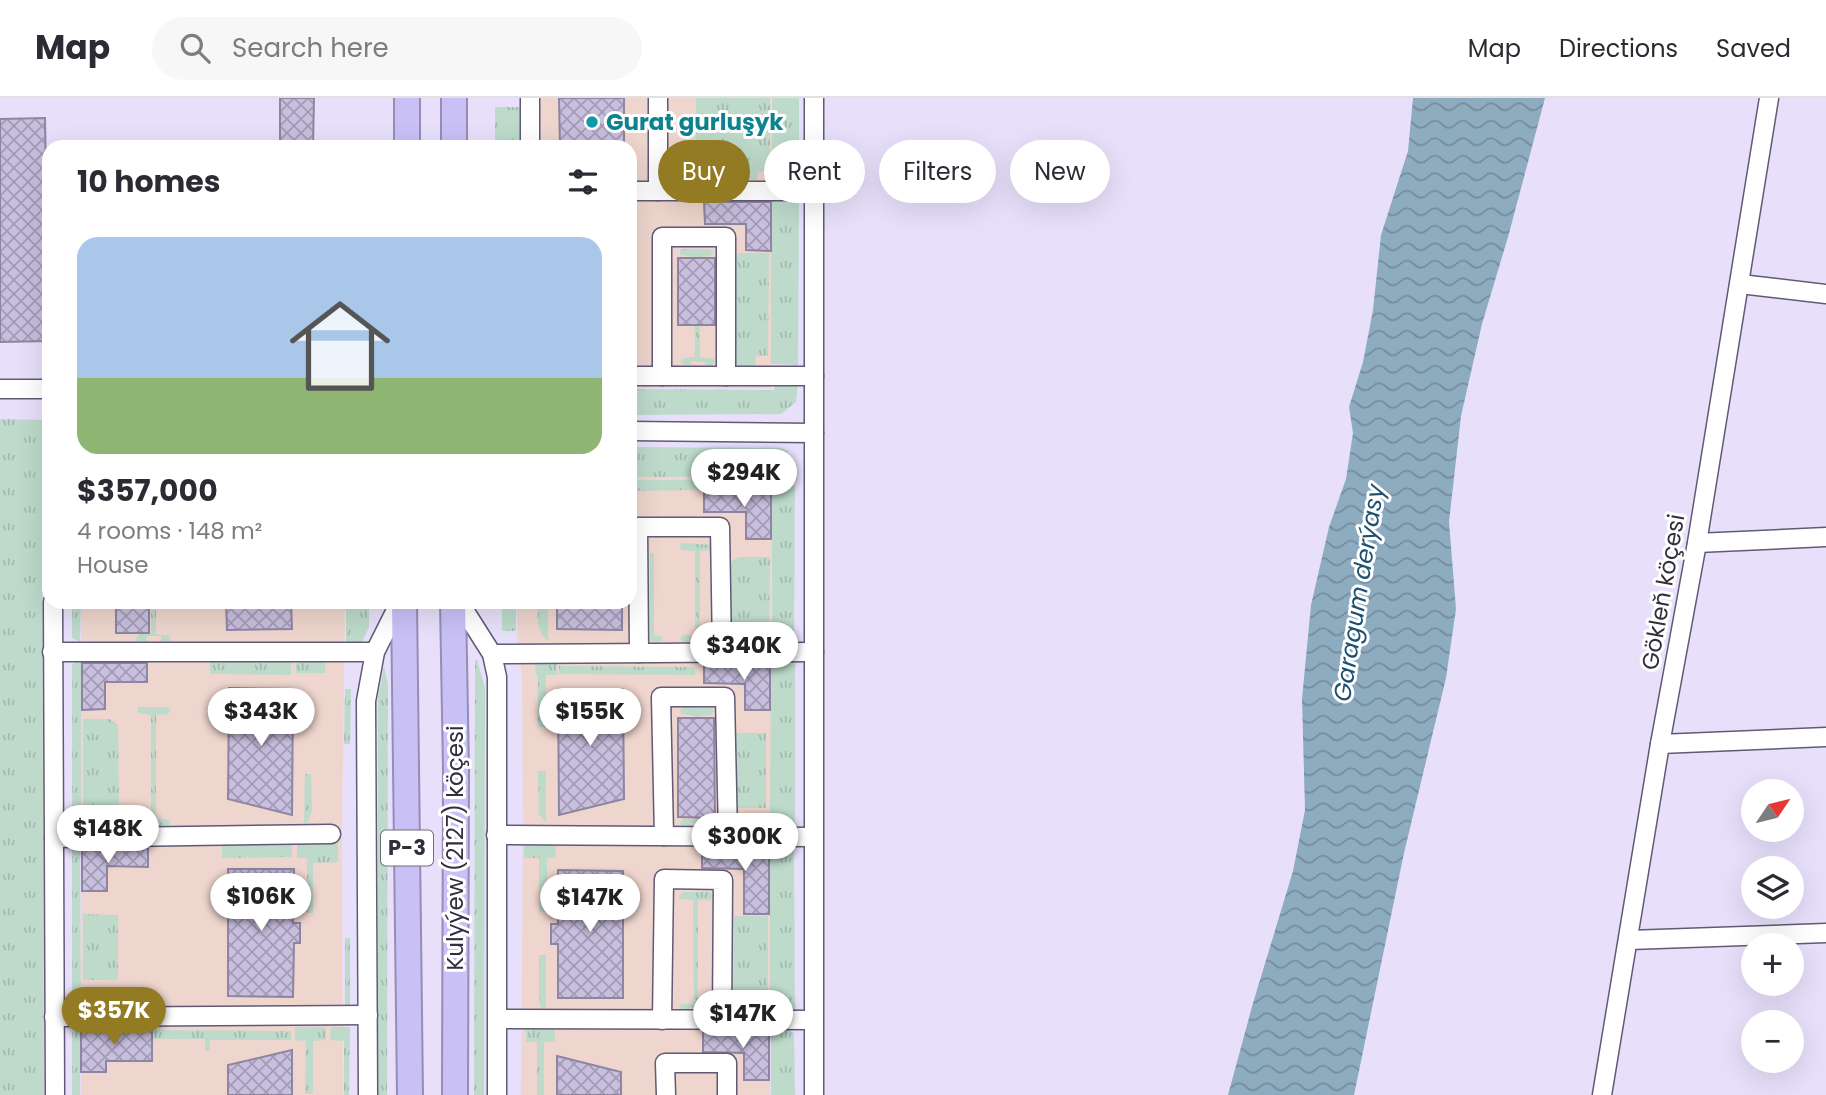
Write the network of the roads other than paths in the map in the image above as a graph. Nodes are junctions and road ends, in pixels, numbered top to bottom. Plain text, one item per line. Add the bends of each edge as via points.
1 (407, 98) edge
2 (454, 98) edge
3 (530, 98) edge
4 (658, 98) edge
5 (814, 98) edge
6 (1769, 98) edge
7 (407, 140) edge
8 (454, 140) edge
9 (530, 140) edge
10 (658, 140) edge
11 (814, 140) edge
12 (637, 191) edge
13 (658, 191) edge
14 (814, 203) edge
15 (1740, 285) junction
16 (1826, 294) edge
17 (637, 376) edge
18 (662, 376) junction
19 (726, 376) junction
20 (814, 376) junction
21 (0, 389) edge
22 (42, 389) edge
23 (637, 431) edge
24 (814, 433) junction
25 (1826, 537) edge
26 (1697, 543) junction
27 (52, 609) edge
28 (398, 609) edge
29 (402, 609) edge
30 (453, 609) edge
31 (463, 609) edge
32 (52, 652) junction
33 (374, 652) junction
34 (814, 652) junction
35 (639, 653) junction
36 (722, 653) junction
37 (492, 654) junction
38 (1826, 737) edge
39 (1660, 744) junction
40 (331, 834) dead end
41 (496, 835) junction
42 (664, 836) junction
43 (728, 836) junction
44 (813, 836) junction
45 (54, 838) junction
46 (1826, 933) edge
47 (1629, 940) junction
48 (368, 1015) junction
49 (54, 1017) junction
50 (498, 1019) junction
51 (662, 1020) junction
52 (722, 1020) junction
53 (813, 1020) junction
54 (55, 1095) edge
55 (368, 1095) edge
56 (410, 1095) edge
57 (455, 1095) edge
58 (497, 1095) edge
59 (666, 1095) edge
60 (727, 1095) edge
61 (814, 1095) edge
62 (1602, 1095) edge

1 - 7 highway
2 - 8 highway
3 - 9 street
4 - 10 street
5 - 11 street
6 - 15 street, Gökleň köçesi
12 - 13 street
14 - 20 street
15 - 16 street
15 - 26 street, Gökleň köçesi
17 - 18 street
18 - 19 street
18 - 19 street via 662,237 726,237
19 - 20 street
20 - 24 street
21 - 22 street
23 - 24 street
24 - 34 street
25 - 26 street
26 - 39 street, Gökleň köçesi
27 - 32 street
28 - 33 street
29 - 56 highway, Kulyýew (2127) köçesi / P-3
30 - 57 highway, Kulyýew (2127) köçesi / P-3
31 - 37 street
32 - 33 street
32 - 45 street
33 - 48 street via 366,701
34 - 36 street
34 - 44 street
35 - 36 street
35 - 36 street via 638,527 720,527
35 - 37 street
37 - 41 street via 497,677
38 - 39 street
39 - 47 street, Gökleň köçesi
40 - 45 street
41 - 42 street
41 - 50 street
42 - 43 street
42 - 43 street via 661,697 725,696
43 - 44 street
44 - 53 street
45 - 49 street
46 - 47 street
47 - 62 street, Gökleň köçesi
48 - 49 street
48 - 55 street
49 - 54 street
50 - 51 street
50 - 58 street
51 - 52 street
51 - 52 street via 664,879 723,880
52 - 53 street
53 - 61 street
59 - 60 street via 666,1063 727,1063

